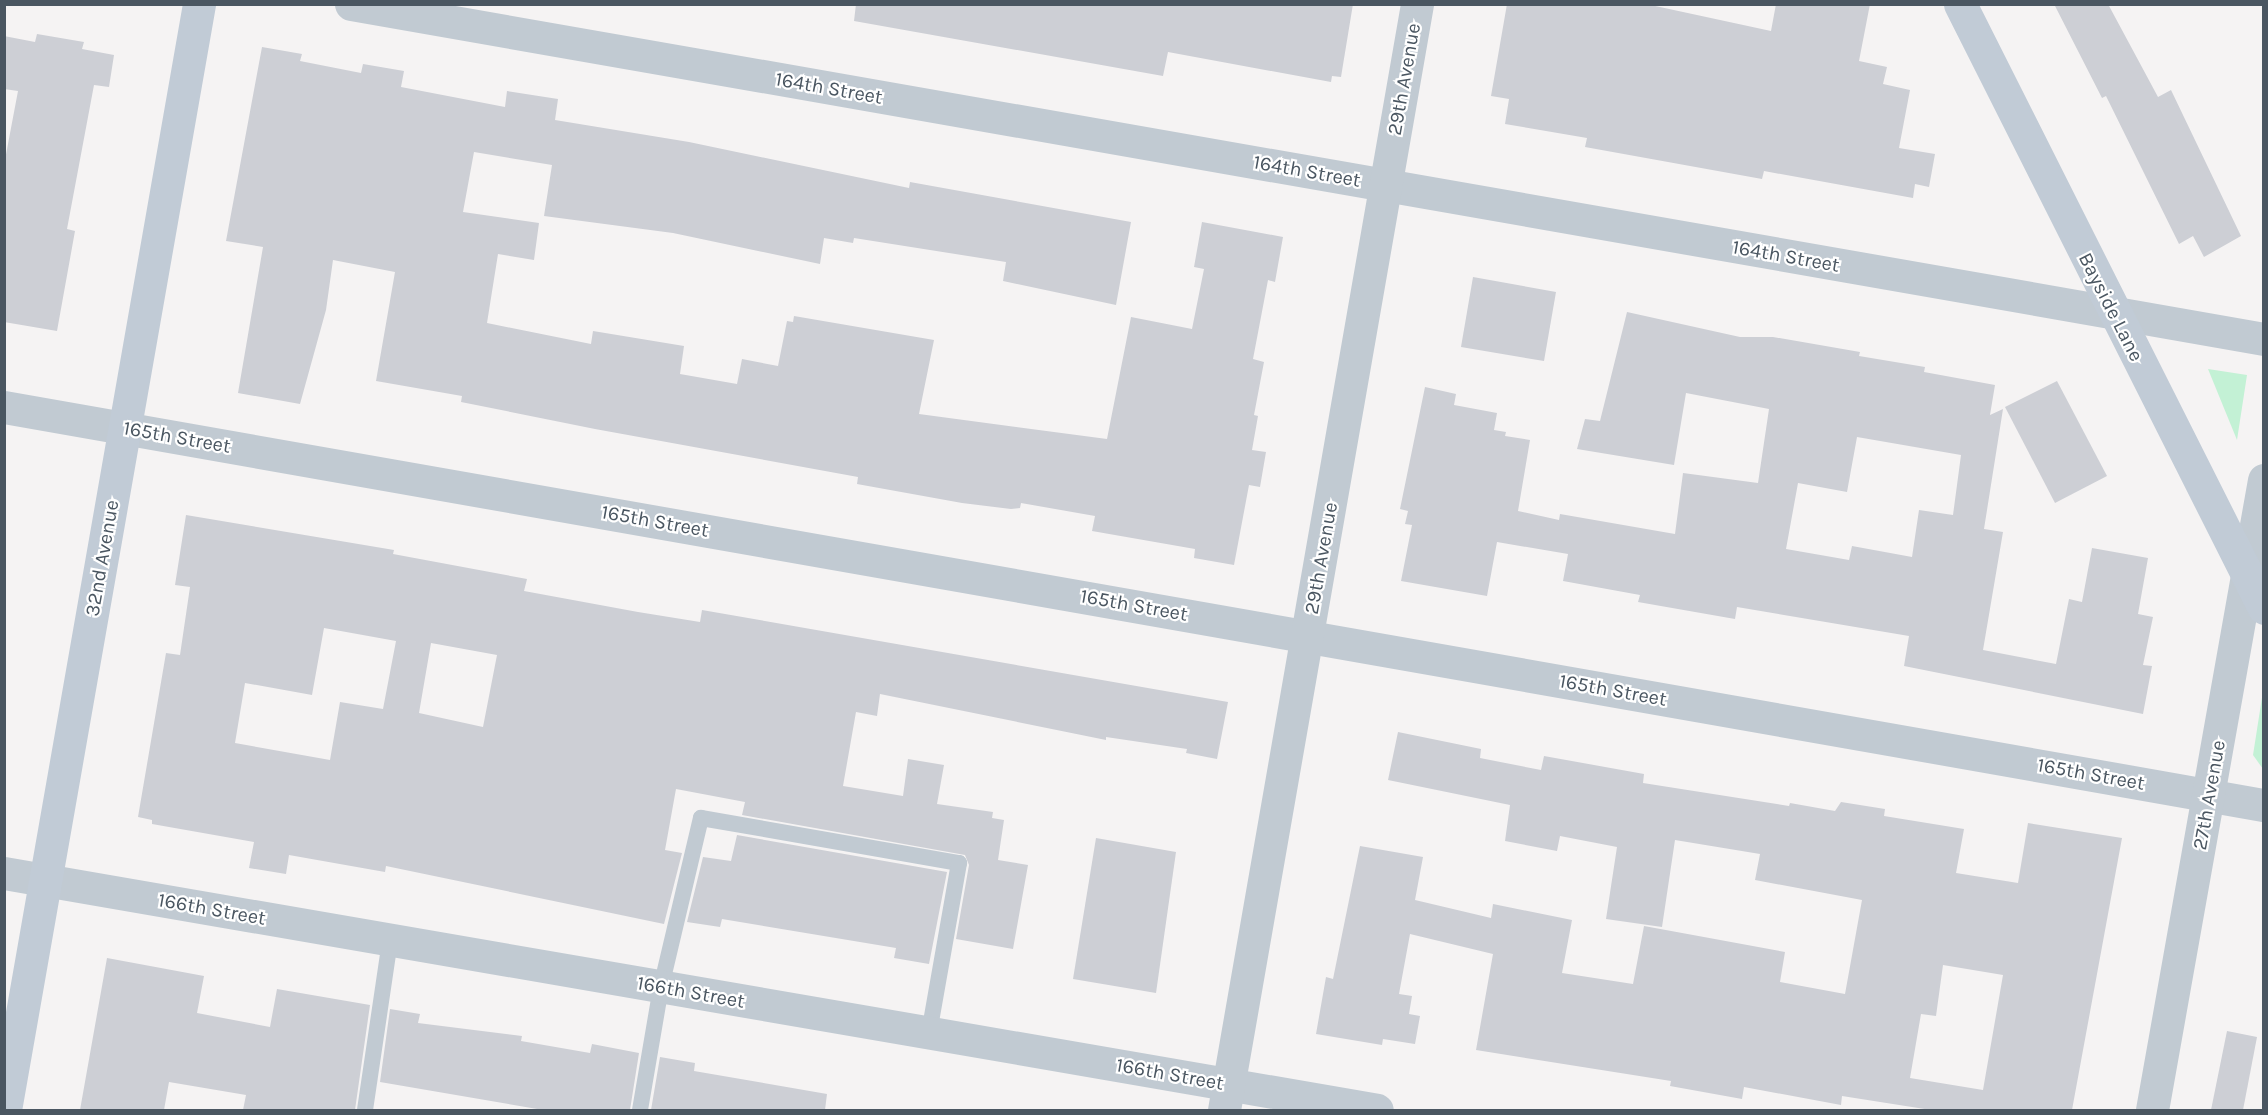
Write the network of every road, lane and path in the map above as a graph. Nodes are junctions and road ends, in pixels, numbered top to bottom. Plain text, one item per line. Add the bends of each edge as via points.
1 (199, 4) edge
2 (351, 4) edge
3 (1417, 4) edge
4 (1960, 4) edge
5 (1386, 185) junction
6 (2115, 314) junction
7 (2264, 339) edge
8 (4, 407) edge
9 (125, 428) junction
10 (2264, 480) edge
11 (2247, 577) junction
12 (2264, 608) edge
13 (1308, 636) junction
14 (2209, 795) junction
15 (2264, 805) edge
16 (4, 873) edge
17 (45, 880) junction
18 (390, 940) junction
19 (661, 987) junction
20 (929, 1033) junction
21 (1226, 1097) edge
22 (5, 1110) edge
23 (365, 1110) edge
24 (640, 1110) edge
25 (1377, 1110) edge
26 (2152, 1110) edge

1 - 9 street, 32nd Avenue
2 - 5 street, 164th Street
3 - 5 street, 29th Avenue
4 - 6 street, Bayside Lane
5 - 6 street, 164th Street
5 - 13 street, 29th Avenue
6 - 7 street, 164th Street
6 - 11 street, Bayside Lane
8 - 9 street, 165th Street
9 - 13 street, 165th Street
9 - 17 street, 32nd Avenue
10 - 11 street, 27th Avenue
11 - 12 street, Bayside Lane
11 - 14 street, 27th Avenue
13 - 14 street, 165th Street
13 - 21 street, 29th Avenue
14 - 15 street, 165th Street
14 - 26 street, 27th Avenue
16 - 17 street, 166th Street
17 - 18 street, 166th Street
17 - 22 street, 32nd Avenue
18 - 19 street, 166th Street
18 - 23 lane
19 - 20 street, 166th Street
19 - 20 lane via 701,818 959,863
19 - 24 lane
20 - 21 street, 166th Street
21 - 25 street, 166th Street

